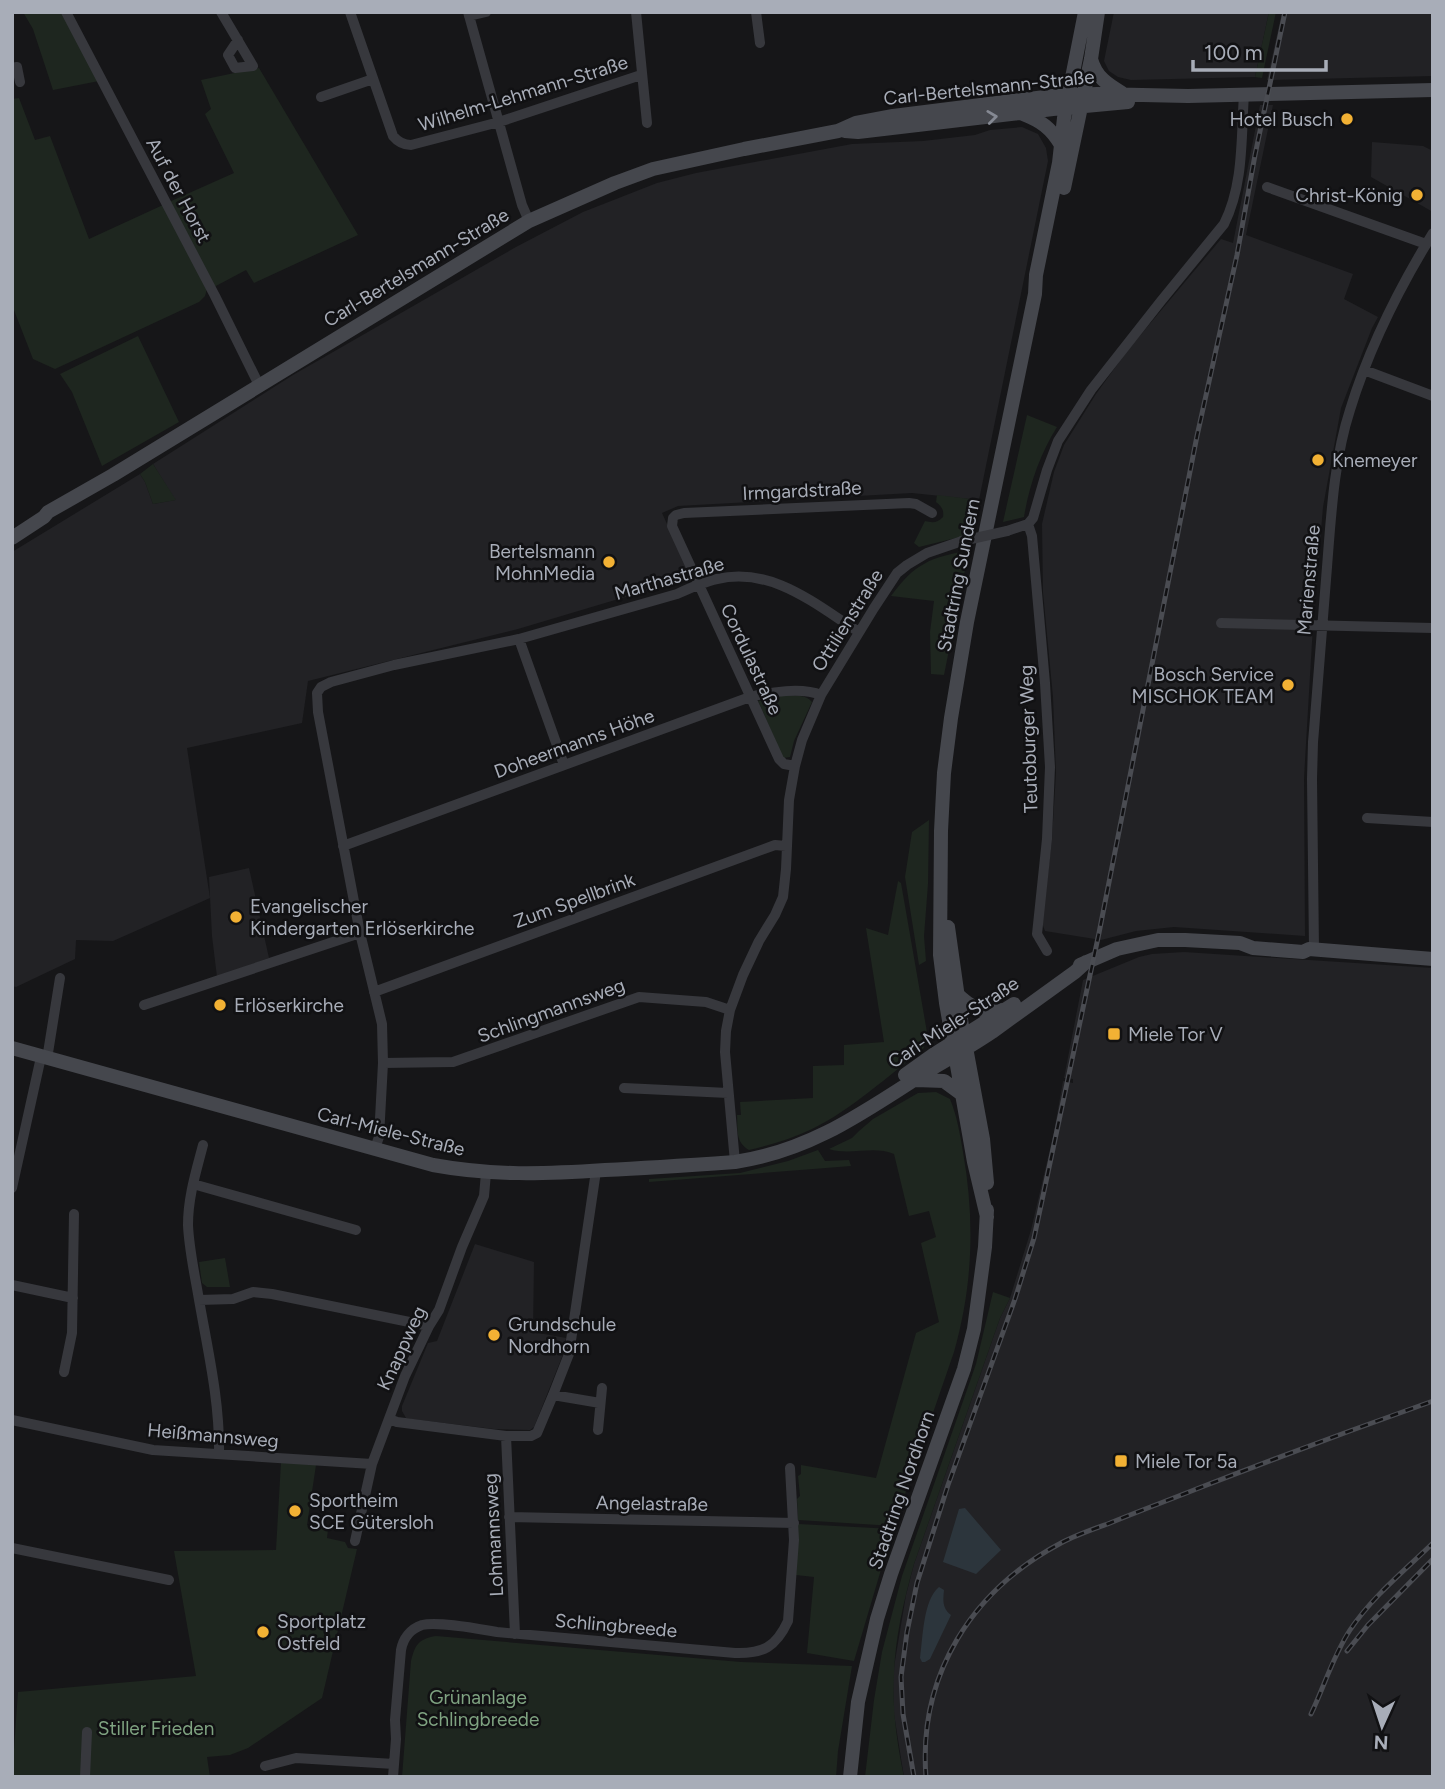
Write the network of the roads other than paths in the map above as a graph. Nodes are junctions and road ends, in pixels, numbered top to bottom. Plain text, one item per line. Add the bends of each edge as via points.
1 (66, 12) edge
2 (221, 12) edge
3 (350, 12) edge
4 (486, 12) edge
5 (636, 12) edge
6 (756, 12) edge
7 (1085, 12) edge
8 (1098, 12) edge
9 (469, 14) edge
10 (238, 40) dead end
11 (760, 43) dead end
12 (1091, 59) junction
13 (12, 68) edge
14 (642, 75) junction
15 (373, 79) junction
16 (20, 82) dead end
17 (1432, 89) edge
18 (1123, 94) junction
19 (1244, 94) junction
20 (1188, 96) junction
21 (321, 97) dead end
22 (1075, 101) junction
23 (1021, 113) junction
24 (499, 122) junction
25 (647, 123) dead end
26 (838, 131) junction
27 (1061, 145) junction
28 (1267, 187) dead end
29 (529, 221) junction
30 (1433, 233) edge
31 (1426, 244) junction
32 (1035, 294) junction
33 (1364, 370) junction
34 (259, 385) junction
35 (1433, 396) edge
36 (47, 512) junction
37 (932, 513) dead end
38 (673, 518) joint
39 (1028, 524) junction
40 (12, 530) edge
41 (12, 538) edge
42 (698, 584) junction
43 (1221, 623) dead end
44 (1322, 626) junction
45 (1433, 628) edge
46 (859, 632) junction
47 (519, 639) junction
48 (821, 695) junction
49 (750, 697) junction
50 (564, 765) junction
51 (794, 766) junction
52 (1367, 818) dead end
53 (1433, 822) edge
54 (343, 846) junction
55 (786, 846) junction
56 (941, 866) junction
57 (360, 933) junction
58 (1312, 950) junction
59 (1047, 951) dead end
60 (1433, 960) edge
61 (1086, 962) junction
62 (60, 978) dead end
63 (374, 992) junction
64 (957, 994) junction
65 (144, 1005) dead end
66 (1013, 1005) junction
67 (730, 1010) junction
68 (960, 1046) junction
69 (12, 1048) edge
70 (44, 1058) junction
71 (383, 1063) junction
72 (914, 1080) junction
73 (624, 1088) dead end
74 (728, 1093) junction
75 (962, 1095) junction
76 (846, 1122) junction
77 (203, 1145) dead end
78 (375, 1149) junction
79 (735, 1162) junction
80 (596, 1171) junction
81 (486, 1173) junction
82 (193, 1184) junction
83 (12, 1188) edge
84 (74, 1214) dead end
85 (987, 1217) junction
86 (356, 1230) dead end
87 (12, 1285) edge
88 (73, 1298) junction
89 (199, 1300) junction
90 (429, 1326) junction
91 (64, 1373) dead end
92 (602, 1388) dead end
93 (554, 1395) junction
94 (600, 1403) junction
95 (389, 1419) junction
96 (12, 1420) edge
97 (598, 1430) dead end
98 (506, 1436) junction
99 (219, 1454) junction
100 (372, 1464) junction
101 (790, 1468) dead end
102 (509, 1517) junction
103 (794, 1523) junction
104 (355, 1541) dead end
105 (12, 1548) edge
106 (169, 1580) dead end
107 (515, 1633) junction
108 (87, 1732) dead end
109 (394, 1763) junction
110 (265, 1766) dead end
111 (85, 1777) edge
112 (393, 1777) edge
113 (850, 1777) edge

1 - 34 street, Auf der Horst
2 - 10 street
3 - 15 street, Wilhelm-Lehmann-Straße
4 - 9 street
5 - 14 street
6 - 11 street
7 - 22 main road, Stadtring Sundern
8 - 12 main road, Stadtring Sundern
9 - 24 street
12 - 18 main road via 1103,81
12 - 22 main road, Stadtring Sundern
13 - 16 street via 17,67
14 - 24 street, Wilhelm-Lehmann-Straße
14 - 25 street
15 - 21 street
15 - 24 street, Wilhelm-Lehmann-Straße via 393,135 405,145
17 - 19 main road, Carl-Bertelsmann-Straße
18 - 20 main road, Carl-Bertelsmann-Straße
18 - 22 main road, Carl-Bertelsmann-Straße
19 - 20 main road, Carl-Bertelsmann-Straße
19 - 39 street via 1240,173 1224,224 1091,390 1058,441
20 - 22 main road, Carl-Bertelsmann-Straße
22 - 23 main road, Carl-Bertelsmann-Straße
22 - 26 main road, Carl-Bertelsmann-Straße via 893,116
22 - 27 main road, Stadtring Sundern
22 - 32 main road, Stadtring Sundern via 1054,231
26 -> 23 main road, Carl-Bertelsmann-Straße
23 - 27 main road via 1046,125
24 - 29 street
26 - 29 main road, Carl-Bertelsmann-Straße via 653,169
27 - 32 main road, Stadtring Sundern
28 - 31 street
29 - 34 main road, Carl-Bertelsmann-Straße
30 - 31 street, Marienstraße
31 - 33 street, Marienstraße
32 - 56 main road, Stadtring Sundern via 951,718
33 - 35 street
33 - 44 street, Marienstraße via 1343,435 1331,508
34 - 36 main road, Carl-Bertelsmann-Straße
36 - 40 main road, Carl-Bertelsmann-Straße
36 - 41 main road, Carl-Bertelsmann-Straße
37 - 38 street, Irmgardstraße via 909,502 684,513
38 - 42 street, Cordulastraße via 672,526
39 - 46 street, Ottilienstraße, bridge via 962,541 907,565
39 - 59 street, Teutoburger Weg via 1050,767 1037,934
42 - 46 street, Marthastraße via 735,576 766,579
42 - 47 street, Marthastraße
42 - 49 street, Cordulastraße
43 - 44 street
44 - 45 street
44 - 58 street, Marienstraße via 1312,779
46 - 48 street, Ottilienstraße
47 - 50 street
47 - 54 street, Marthastraße via 394,665 321,687 317,699
48 - 49 street, Doheermanns Höhe via 786,692
48 - 51 street, Ottilienstraße
49 - 50 street, Doheermanns Höhe
49 - 51 street, Cordulastraße via 779,760
50 - 54 street, Doheermanns Höhe
51 - 55 street, Ottilienstraße
52 - 53 street
54 - 57 street
55 - 63 street, Zum Spellbrink via 775,845
55 - 67 street, Ottilienstraße via 783,897 747,965
56 - 64 main road, Stadtring Sundern
56 - 68 main road, Stadtring Sundern via 940,955 946,1003
57 - 63 street
57 - 65 street
58 - 60 main road, Carl-Miele-Straße
58 - 61 main road, Carl-Miele-Straße via 1185,940 1147,942
61 - 66 main road, Carl-Miele-Straße
61 - 68 main road, Carl-Miele-Straße via 990,1033
62 - 70 street
63 - 71 street via 382,1024
64 - 66 main road via 975,1009 987,1012
64 - 68 main road, Stadtring Sundern
66 - 68 main road, Carl-Miele-Straße
67 - 71 street, Schlingmannsweg via 706,1002 639,997 453,1062
67 - 74 street, Ottilienstraße via 725,1052
68 - 72 main road, Carl-Miele-Straße
68 - 75 main road, Stadtring Nordhorn
68 - 76 main road, Carl-Miele-Straße via 899,1080
68 - 85 main road, Stadtring Nordhorn via 983,1139
69 - 70 main road, Carl-Miele-Straße
70 - 78 main road, Carl-Miele-Straße
70 - 83 street
71 - 78 street
72 - 75 main road via 944,1081
72 - 76 main road, Carl-Miele-Straße
73 - 74 street
74 - 79 street, Ottilienstraße
75 - 85 main road, Stadtring Nordhorn
76 - 79 main road, Carl-Miele-Straße via 792,1149
77 - 82 street
78 - 81 main road, Carl-Miele-Straße
79 - 80 main road, Carl-Miele-Straße
80 - 81 main road, Carl-Miele-Straße
80 - 93 street via 569,1354
81 - 90 street, Knappweg via 484,1196
82 - 86 street
82 - 89 street via 188,1224
84 - 88 street
85 - 113 main road, Stadtring Nordhorn via 971,1343 877,1619 858,1702
87 - 88 street
88 - 91 street
89 - 90 street via 233,1299 253,1292 272,1294
89 - 99 street via 216,1394
90 - 95 street, Knappweg
92 - 94 street
93 - 94 street
93 - 98 street via 537,1433
94 - 97 street
95 - 98 street
95 - 100 street, Knappweg
96 - 99 street, Heißmannsweg via 153,1450
98 - 102 street, Lohmannsweg
99 - 100 street, Heißmannsweg
100 - 104 street, Knappweg
101 - 103 street, Schlingbreede
102 - 103 street, Angelastraße
102 - 107 street, Lohmannsweg
103 - 107 street, Schlingbreede via 788,1621 775,1642 759,1651 735,1653
105 - 106 street
107 - 109 street, Schlingbreede via 434,1625 410,1633 401,1650
108 - 111 street
109 - 110 street via 296,1758
109 - 112 street, Schlingbreede

